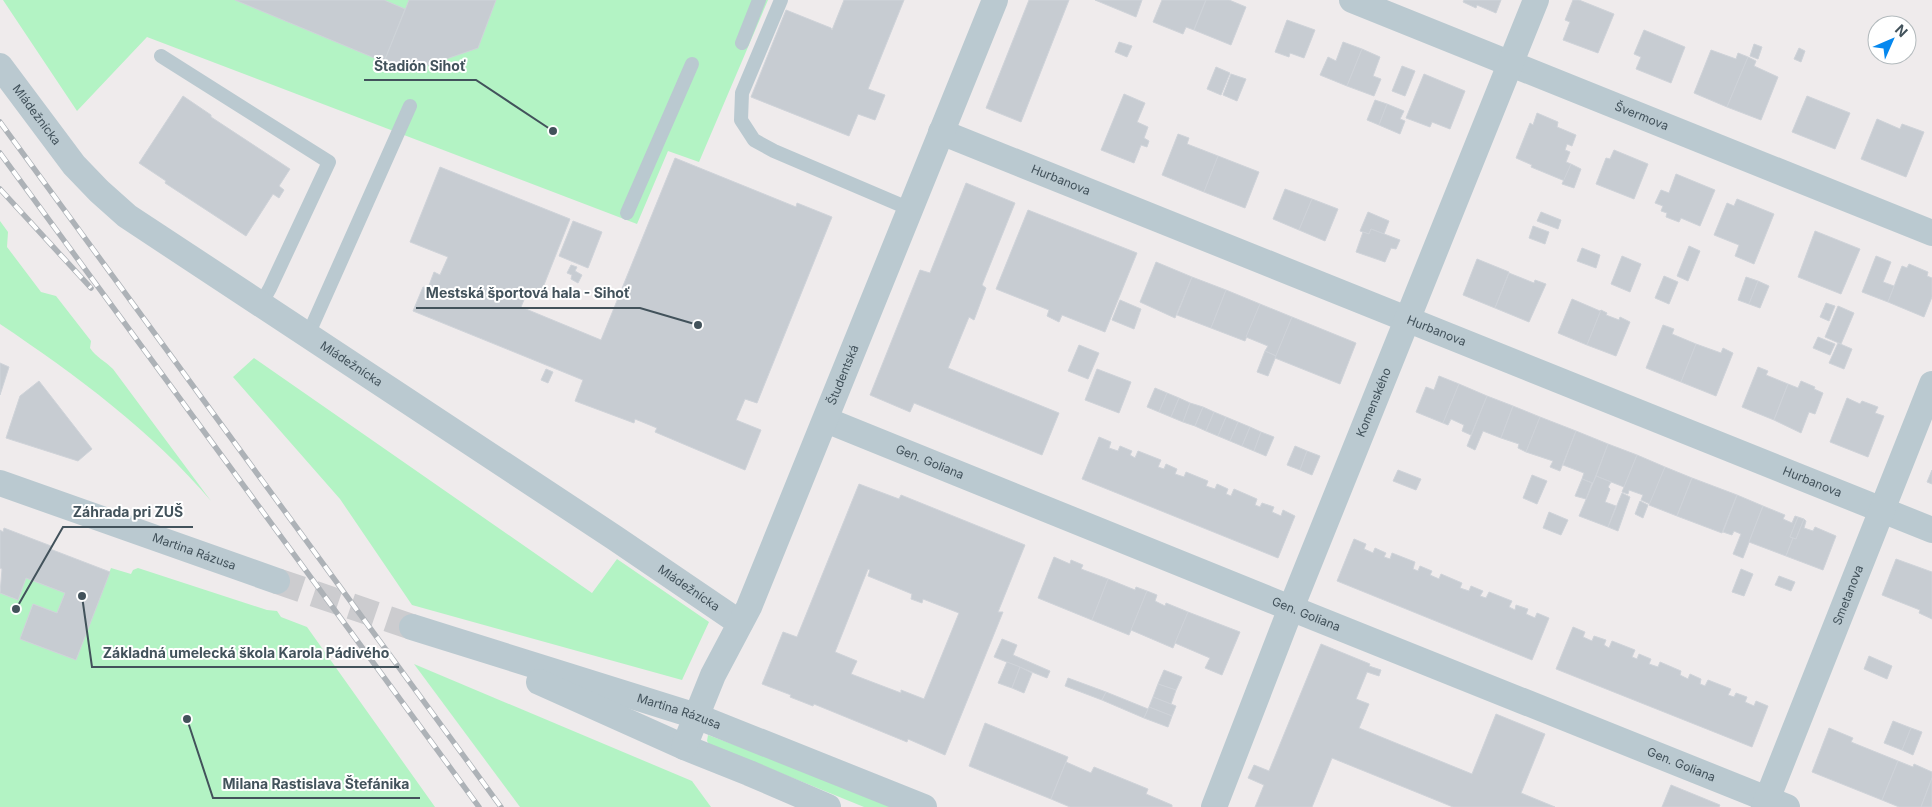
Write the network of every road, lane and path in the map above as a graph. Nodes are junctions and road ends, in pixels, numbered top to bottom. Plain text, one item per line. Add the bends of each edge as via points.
1 (760, 0) edge
2 (781, 0) edge
3 (995, 0) edge
4 (1352, 0) edge
5 (1536, 0) edge
6 (742, 43) dead end
7 (160, 56) dead end
8 (692, 64) dead end
9 (1511, 64) junction
10 (0, 66) edge
11 (410, 106) dead end
12 (941, 132) junction
13 (910, 209) junction
14 (626, 213) dead end
15 (1932, 233) edge
16 (261, 304) junction
17 (1408, 319) junction
18 (308, 335) junction
19 (1932, 384) edge
20 (826, 420) junction
21 (0, 483) edge
22 (1881, 510) junction
23 (1932, 530) edge
24 (277, 581) tunnel mouth
25 (1291, 608) junction
26 (740, 623) junction
27 (696, 716) junction
28 (684, 747) junction
29 (1773, 804) edge
30 (828, 807) edge
31 (924, 807) edge
32 (1214, 807) edge

1 - 6 lane
2 - 13 lane via 742,93 741,120 754,140 774,152
3 - 12 street, Študentská
4 - 9 street, Švermova
5 - 9 street, Komenského
7 - 16 lane via 329,162
8 - 14 lane
9 - 15 street, Švermova
9 - 17 street, Komenského
10 - 16 street, Mládežnícka via 74,166 99,192 127,216
11 - 18 lane
12 - 13 street, Študentská
12 - 17 street, Hurbanova
13 - 20 street, Študentská
16 - 18 street, Mládežnícka
17 - 22 street, Hurbanova
17 - 25 street, Komenského
18 - 26 street, Mládežnícka
19 - 22 street, Smetanova
20 - 25 street, Gen. Goliana
20 - 26 street, Študentská
21 - 24 street, Martina Rázusa
22 - 23 street, Hurbanova
22 - 29 street, Smetanova
25 - 29 street, Gen. Goliana
25 - 32 street, Komenského
26 - 27 street, Študentská
27 - 28 street, Študentská
27 - 28 street, Martina Rázusa via 420,630
27 - 31 street, Martina Rázusa
28 - 30 street, Martina Rázusa

